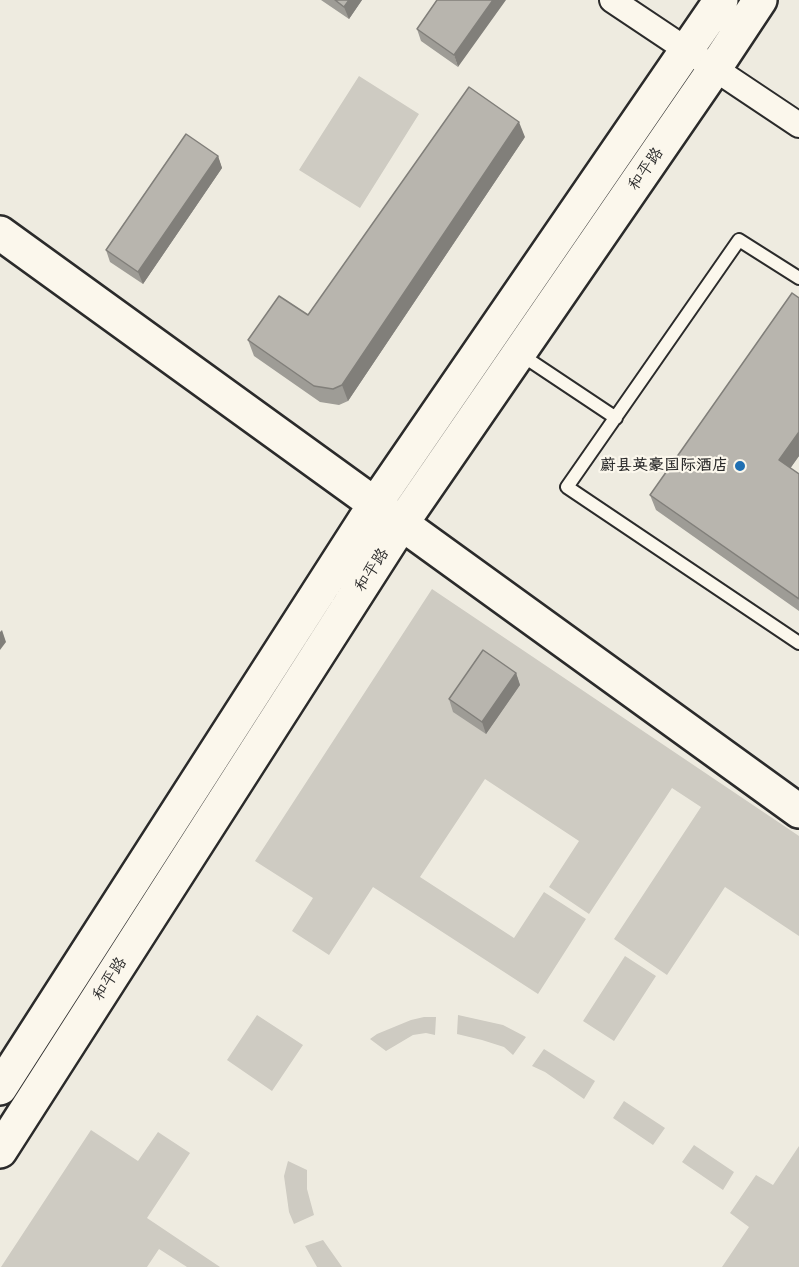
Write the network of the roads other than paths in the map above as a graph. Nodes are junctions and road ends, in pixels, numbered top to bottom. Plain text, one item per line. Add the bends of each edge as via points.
1 (612, 0) edge
2 (721, 0) edge
3 (760, 0) edge
4 (688, 50) junction
5 (716, 68) junction
6 (799, 125) edge
7 (0, 233) edge
8 (799, 278) edge
9 (519, 353) junction
10 (616, 418) junction
11 (375, 504) junction
12 (402, 524) junction
13 (799, 643) edge
14 (799, 811) edge
15 (0, 1088) edge
16 (0, 1151) edge

1 - 4 street
2 - 4 street, 和平路
3 - 5 street, 和平路
4 - 5 street
4 - 11 street, 和平路
5 - 6 street
5 - 9 street, 和平路
7 - 11 street
8 - 10 lane via 739,240
9 - 10 lane
9 - 12 street, 和平路
10 - 13 lane via 567,487
11 - 12 street
11 - 15 street, 和平路
12 - 14 street
12 - 16 street, 和平路

